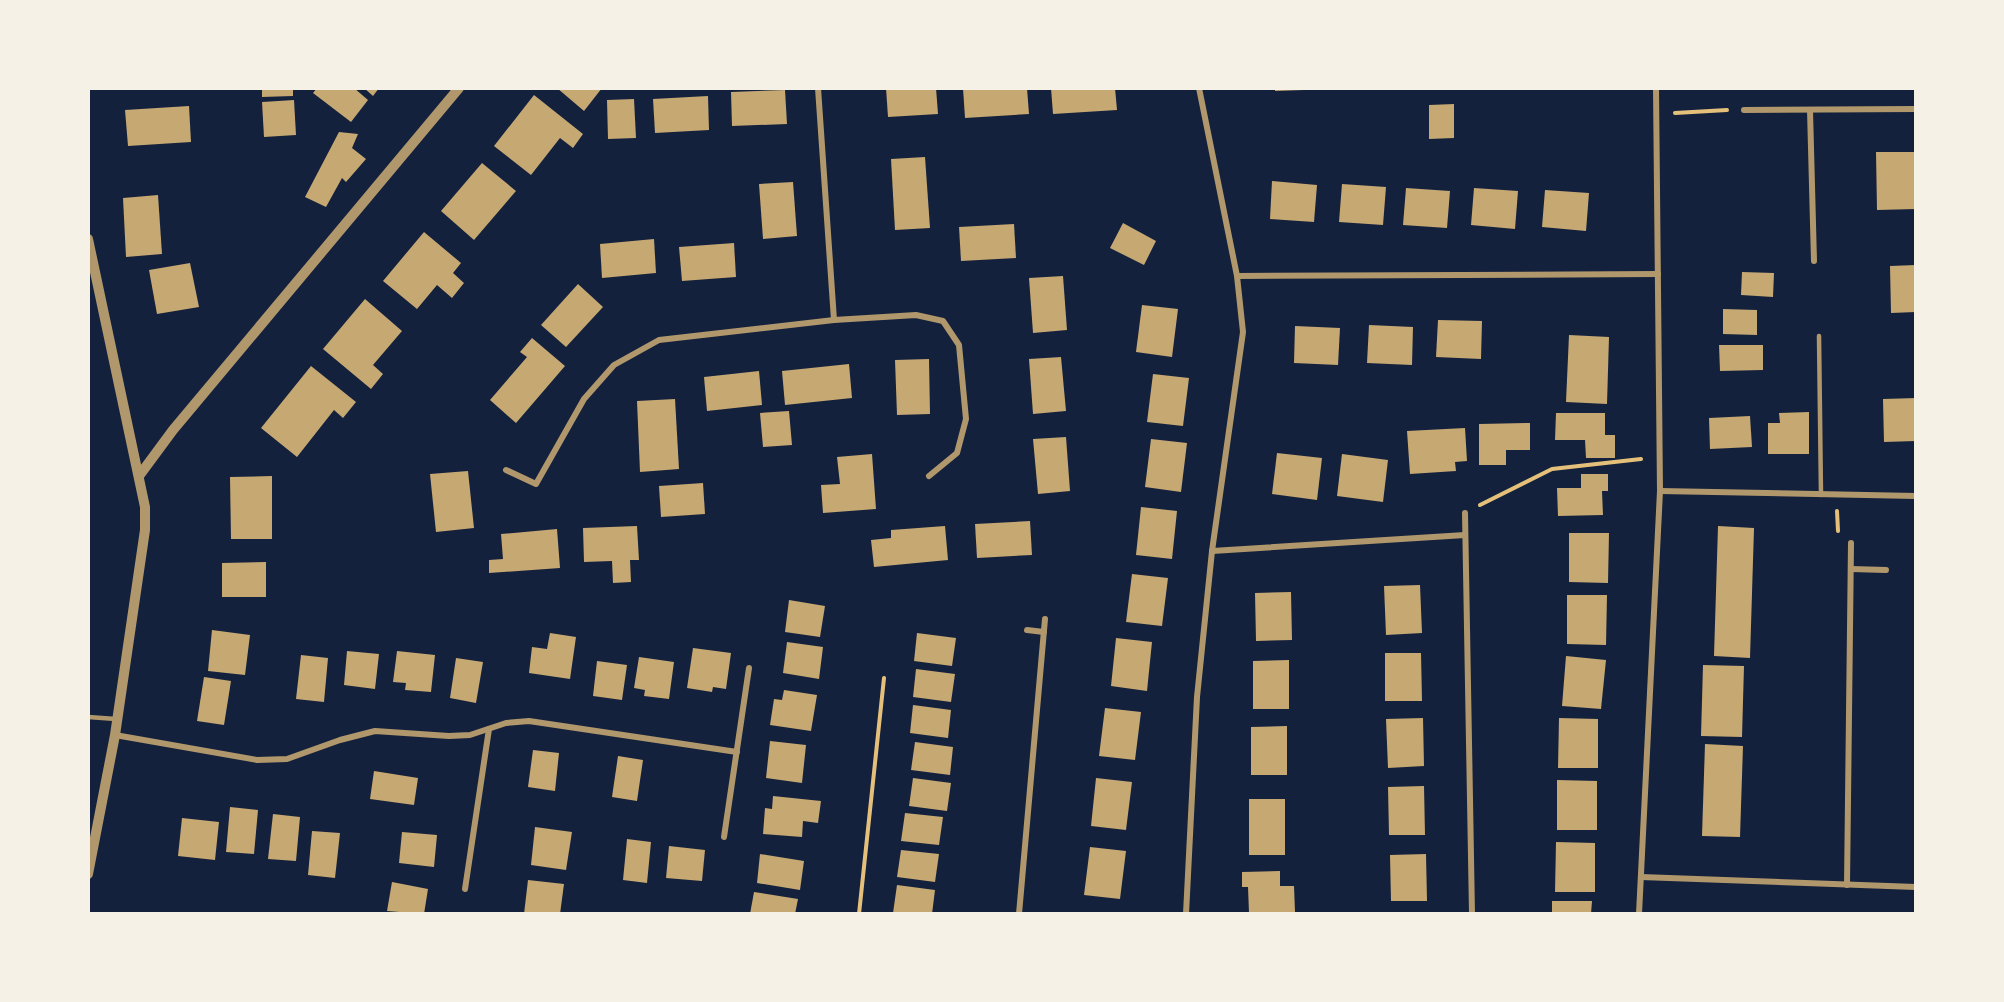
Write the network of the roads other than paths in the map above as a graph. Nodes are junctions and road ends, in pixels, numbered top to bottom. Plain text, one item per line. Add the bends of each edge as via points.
1 (459, 88) edge
2 (818, 88) edge
3 (1199, 88) edge
4 (1656, 88) edge
5 (1916, 109) edge
6 (1744, 110) road end
7 (1810, 110) junction
8 (88, 238) edge
9 (1814, 261) dead end
10 (1658, 274) junction
11 (1237, 276) junction
12 (834, 320) junction
13 (1819, 336) dead end
14 (506, 470) dead end
15 (139, 476) junction
16 (929, 476) dead end
17 (1660, 491) junction
18 (1821, 495) junction
19 (1916, 496) edge
20 (1465, 513) road end
21 (1465, 535) junction
22 (1851, 543) road end
23 (1212, 551) junction
24 (1851, 569) junction
25 (1886, 570) dead end
26 (1045, 619) dead end
27 (1027, 630) dead end
28 (1044, 632) junction
29 (749, 668) dead end
30 (88, 717) edge
31 (117, 720) junction
32 (489, 729) junction
33 (115, 735) junction
34 (737, 752) junction
35 (724, 837) dead end
36 (88, 874) edge
37 (1641, 877) junction
38 (1847, 885) junction
39 (1916, 887) edge
40 (465, 889) dead end
41 (1018, 914) edge
42 (1186, 914) edge
43 (1472, 914) edge
44 (1638, 914) edge

1 - 15 street via 173,430
2 - 12 street
3 - 11 street
4 - 10 street
5 - 7 street
6 - 7 street
7 - 9 street
8 - 15 street
10 - 11 street
10 - 17 street
11 - 23 street via 1243,332
12 - 14 street via 659,340 614,365 584,399 536,484
12 - 16 street via 925,317 943,321 960,345 966,419 957,453
13 - 18 lane
15 - 31 street via 145,530
17 - 18 street
17 - 37 street
18 - 19 street
20 - 21 street
21 - 23 street
21 - 43 street
22 - 24 street
23 - 42 street via 1197,697
24 - 25 street
24 - 38 street
26 - 28 street
27 - 28 street
28 - 41 street
29 - 34 street
30 - 31 lane
31 - 33 street
32 - 33 street via 449,736 375,731 286,759 257,760
32 - 34 street via 529,721
32 - 40 street
33 - 36 street
34 - 35 street
37 - 38 street
37 - 44 street
38 - 39 street

